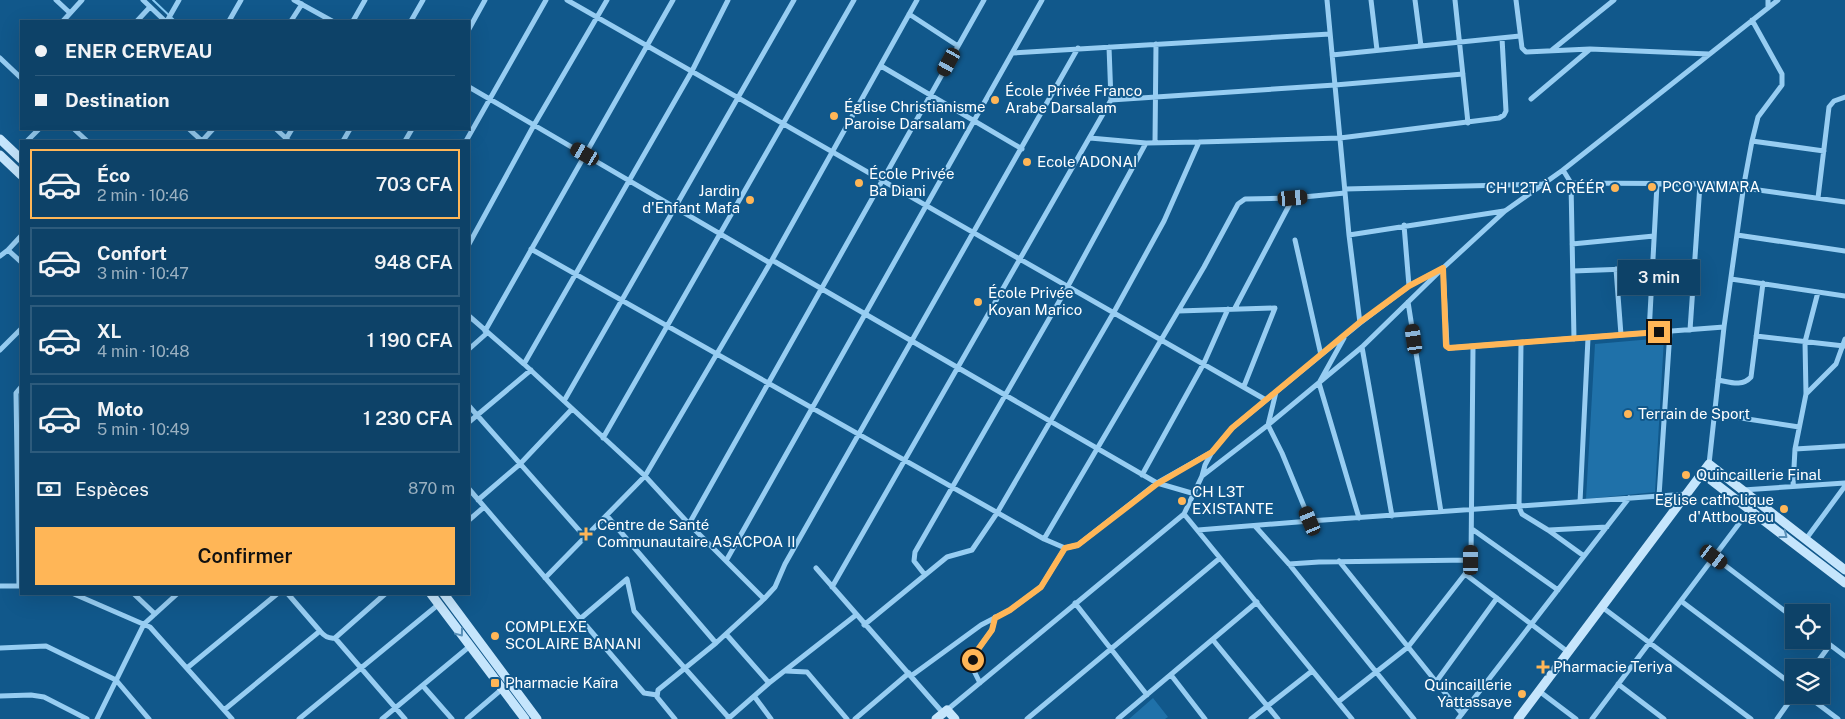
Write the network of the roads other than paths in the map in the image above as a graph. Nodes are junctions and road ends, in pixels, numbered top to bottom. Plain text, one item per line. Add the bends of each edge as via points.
1 (56, 0) edge
2 (82, 0) edge
3 (143, 0) edge
4 (179, 0) edge
5 (241, 0) edge
6 (294, 0) edge
7 (365, 0) edge
8 (424, 0) edge
9 (485, 0) edge
10 (546, 0) edge
11 (567, 0) edge
12 (607, 0) edge
13 (673, 0) edge
14 (728, 0) edge
15 (794, 0) edge
16 (854, 0) edge
17 (917, 0) edge
18 (984, 0) edge
19 (1042, 0) edge
20 (1327, 0) edge
21 (1371, 0) edge
22 (1415, 0) edge
23 (1455, 0) edge
24 (1516, 0) edge
25 (1614, 0) edge
26 (1768, 0) edge
27 (1778, 0) edge
28 (302, 4) junction
29 (150, 7) junction
30 (1768, 8) junction
31 (70, 13) junction
32 (909, 14) junction
33 (597, 17) junction
34 (64, 20) edge
35 (138, 20) edge
36 (165, 20) edge
37 (167, 20) edge
38 (229, 20) edge
39 (292, 20) edge
40 (330, 20) edge
41 (354, 20) edge
42 (412, 20) edge
43 (1752, 20) junction
44 (470, 27) edge
45 (1330, 34) junction
46 (1520, 36) junction
47 (1502, 38) junction
48 (1460, 42) junction
49 (1156, 44) junction
50 (647, 46) junction
51 (958, 46) junction
52 (1109, 46) junction
53 (1421, 46) junction
54 (1078, 48) junction
55 (1590, 49) junction
56 (1377, 50) junction
57 (1552, 51) junction
58 (1013, 53) junction
59 (1709, 54) junction
60 (1332, 55) junction
61 (0, 58) edge
62 (881, 66) junction
63 (692, 71) junction
64 (1463, 74) junction
65 (19, 76) edge
66 (1335, 85) junction
67 (470, 87) edge
68 (931, 95) junction
69 (738, 97) junction
70 (1845, 97) edge
71 (1157, 98) junction
72 (490, 99) junction
73 (1531, 99) dead end
74 (1111, 100) junction
75 (975, 122) junction
76 (783, 123) junction
77 (1468, 123) junction
78 (534, 125) junction
79 (38, 130) edge
80 (75, 130) edge
81 (190, 130) edge
82 (213, 130) edge
83 (277, 130) edge
84 (1090, 138) junction
85 (1340, 138) junction
86 (0, 139) edge
87 (28, 140) edge
88 (86, 140) edge
89 (201, 140) edge
90 (203, 140) edge
91 (287, 140) edge
92 (467, 140) edge
93 (1752, 141) junction
94 (1155, 142) junction
95 (1199, 142) junction
96 (1146, 143) junction
97 (1022, 149) junction
98 (833, 151) junction
99 (1824, 151) junction
100 (19, 154) edge
101 (585, 154) junction
102 (0, 155) edge
103 (1563, 170) junction
104 (20, 174) edge
105 (629, 180) junction
106 (882, 180) junction
107 (1571, 183) junction
108 (1544, 184) junction
109 (1658, 184) junction
110 (1700, 184) junction
111 (1744, 186) junction
112 (1345, 191) junction
113 (1293, 198) junction
114 (1818, 198) junction
115 (1845, 202) edge
116 (927, 205) junction
117 (675, 207) junction
118 (1505, 211) junction
119 (1404, 225) junction
120 (974, 232) junction
121 (720, 233) junction
122 (1349, 235) junction
123 (1737, 235) junction
124 (1654, 236) junction
125 (20, 237) edge
126 (1295, 240) dead end
127 (470, 242) edge
128 (1572, 244) junction
129 (531, 249) junction
130 (8, 250) junction
131 (1845, 251) edge
132 (0, 256) edge
133 (1020, 258) junction
134 (20, 261) edge
135 (771, 262) junction
136 (1443, 268) junction
137 (1653, 268) junction
138 (1616, 269) junction
139 (1573, 271) junction
140 (576, 274) junction
141 (1731, 278) junction
142 (1763, 283) junction
143 (1068, 286) junction
144 (1409, 286) junction
145 (821, 289) junction
146 (1818, 292) junction
147 (1845, 296) edge
148 (622, 300) junction
149 (1408, 302) junction
150 (1236, 308) junction
151 (1228, 309) junction
152 (1178, 311) junction
153 (1114, 312) junction
154 (866, 314) junction
155 (470, 317) edge
156 (1360, 322) junction
157 (667, 326) junction
158 (1724, 327) junction
159 (1690, 330) junction
160 (20, 331) edge
161 (486, 332) junction
162 (1670, 332) junction
163 (1649, 333) junction
164 (1345, 335) junction
165 (1621, 335) junction
166 (1756, 336) junction
167 (1588, 338) junction
168 (1162, 339) junction
169 (1574, 339) junction
170 (1845, 339) edge
171 (912, 341) junction
172 (1805, 342) junction
173 (1521, 343) junction
174 (1844, 346) edge
175 (1362, 347) junction
176 (1473, 347) junction
177 (470, 348) edge
178 (0, 350) edge
179 (716, 354) junction
180 (1321, 355) junction
181 (1204, 363) junction
182 (524, 364) junction
183 (958, 368) junction
184 (531, 370) junction
185 (1718, 380) junction
186 (768, 383) junction
187 (1320, 383) junction
188 (1244, 386) junction
189 (1276, 392) junction
190 (18, 394) edge
191 (1806, 394) junction
192 (1005, 396) junction
193 (1266, 400) junction
194 (564, 402) junction
195 (470, 407) edge
196 (812, 408) junction
197 (572, 409) junction
198 (1715, 414) junction
199 (477, 415) junction
200 (470, 421) edge
201 (1050, 422) junction
202 (1268, 425) junction
203 (1799, 427) junction
204 (858, 434) junction
205 (603, 438) junction
206 (1845, 446) edge
207 (1098, 449) junction
208 (1795, 449) junction
209 (1212, 452) junction
210 (905, 460) junction
211 (520, 464) junction
212 (1709, 464) junction
213 (1704, 474) junction
214 (1142, 475) junction
215 (645, 476) junction
216 (1202, 476) junction
217 (1157, 484) junction
218 (1845, 484) edge
219 (1793, 486) junction
220 (953, 488) junction
221 (470, 490) edge
222 (1743, 490) junction
223 (1843, 493) edge
224 (1195, 494) junction
225 (1688, 494) junction
226 (1659, 496) junction
227 (1629, 498) junction
228 (478, 500) junction
229 (1580, 502) junction
230 (484, 507) junction
231 (1519, 507) junction
232 (1750, 509) junction
233 (1472, 510) junction
234 (1441, 512) junction
235 (997, 513) junction
236 (1184, 514) junction
237 (606, 516) junction
238 (1392, 516) junction
239 (1359, 518) junction
240 (470, 519) edge
241 (1310, 521) junction
242 (688, 524) junction
243 (1255, 526) junction
244 (1607, 527) junction
245 (1472, 529) junction
246 (1198, 530) junction
247 (1548, 530) junction
248 (585, 537) junction
249 (1044, 539) junction
250 (1806, 539) junction
251 (1065, 548) junction
252 (1584, 556) junction
253 (1714, 557) junction
254 (1220, 558) junction
255 (1471, 560) junction
256 (726, 561) junction
257 (1339, 562) junction
258 (1289, 564) junction
259 (816, 568) dead end
260 (1845, 570) edge
261 (1465, 574) junction
262 (925, 575) junction
263 (545, 578) junction
264 (1845, 583) edge
265 (0, 586) edge
266 (20, 586) edge
267 (832, 587) junction
268 (1558, 590) junction
269 (76, 595) edge
270 (135, 595) edge
271 (177, 595) edge
272 (276, 595) edge
273 (289, 595) edge
274 (384, 595) edge
275 (432, 595) edge
276 (445, 595) edge
277 (1497, 598) junction
278 (764, 599) junction
279 (1681, 601) junction
280 (1257, 602) junction
281 (1075, 603) junction
282 (439, 604) junction
283 (1602, 607) junction
284 (1785, 611) edge
285 (155, 614) junction
286 (856, 615) junction
287 (995, 618) junction
288 (580, 619) junction
289 (144, 624) junction
290 (1531, 624) junction
291 (864, 625) junction
292 (320, 632) junction
293 (726, 634) junction
294 (335, 638) junction
295 (1213, 640) junction
296 (1649, 642) junction
297 (716, 643) junction
298 (1830, 645) edge
299 (470, 646) junction
300 (1408, 647) junction
301 (0, 648) edge
302 (1111, 649) junction
303 (1568, 652) junction
304 (1845, 656) edge
305 (187, 668) junction
306 (361, 668) junction
307 (685, 668) junction
308 (1312, 670) junction
309 (785, 671) junction
310 (1375, 672) junction
311 (910, 675) junction
312 (1170, 675) junction
313 (1785, 679) edge
314 (116, 680) junction
315 (1436, 682) junction
316 (770, 683) junction
317 (980, 683) junction
318 (1618, 684) junction
319 (423, 686) junction
320 (502, 689) junction
321 (1539, 691) junction
322 (657, 694) junction
323 (1147, 695) junction
324 (0, 696) edge
325 (754, 696) junction
326 (1338, 702) junction
327 (1788, 704) edge
328 (1818, 704) edge
329 (1267, 706) junction
330 (395, 708) junction
331 (224, 710) junction
332 (1462, 714) junction
333 (942, 715) edge
334 (728, 718) edge
335 (87, 719) edge
336 (97, 719) edge
337 (150, 719) edge
338 (232, 719) edge
339 (299, 719) edge
340 (382, 719) edge
341 (405, 719) edge
342 (452, 719) edge
343 (467, 719) edge
344 (524, 719) edge
345 (537, 719) edge
346 (675, 719) edge
347 (771, 719) edge
348 (847, 719) edge
349 (855, 719) edge
350 (955, 719) edge
351 (1027, 719) edge
352 (1118, 719) edge
353 (1205, 719) edge
354 (1251, 719) edge
355 (1278, 719) edge
356 (1352, 719) edge
357 (1414, 719) edge
358 (1458, 719) edge
359 (1518, 719) edge
360 (1576, 719) edge
361 (1592, 719) edge
362 (1664, 719) edge
363 (1751, 719) edge
364 (1777, 719) edge
365 (1838, 719) edge

1 - 31 street
2 - 31 street
3 - 29 street
4 - 37 street
5 - 38 street
6 - 28 street
7 - 41 street
8 - 42 street
9 - 44 street
10 - 72 street
11 - 33 street
12 - 33 street
13 - 50 street
14 - 63 street
15 - 69 street
16 - 76 street
17 - 32 street
18 - 51 street
19 - 58 street
20 - 45 street
21 - 56 street
22 - 53 street
23 - 48 street
24 - 46 street
25 - 57 street
26 - 30 street
27 - 30 street
28 - 39 street
28 - 40 street
29 - 35 street
29 - 36 street
30 - 43 street
31 - 34 street
32 - 51 street
32 - 62 street
33 - 50 street
33 - 78 street
43 - 59 street
43 - 93 street via 1782,74 1782,85 1758,117
45 - 49 street
45 - 60 street
46 - 47 street
46 - 57 street via 1524,51
47 - 48 street
47 - 77 street via 1506,112 1499,118
48 - 53 street
48 - 64 street
49 - 52 street
49 - 71 street
50 - 63 street
50 - 101 street
51 - 68 street
52 - 54 street
52 - 74 street
53 - 56 street
54 - 58 street
54 - 97 street
55 - 57 street
55 - 59 street
55 - 73 street
56 - 60 street
58 - 75 street
59 - 103 street
60 - 66 street
61 - 65 street
62 - 68 street
62 - 98 street
63 - 69 street
63 - 105 street
64 - 66 street
64 - 77 street
66 - 71 street
66 - 85 street
67 - 72 street
68 - 75 street
68 - 106 street
69 - 76 street
69 - 117 street
70 - 99 street via 1829,107
71 - 74 street
71 - 94 street
72 - 78 street
72 - 92 street
74 - 84 street
75 - 97 street
75 - 116 street
76 - 98 street
76 - 121 street
77 - 85 street
78 - 101 street
78 - 127 street
79 - 87 street
80 - 88 street
81 - 89 street
82 - 90 street
83 - 91 street
84 - 96 street
84 - 133 street
85 - 95 street
85 - 112 street
86 - 100 street
93 - 99 street
93 - 111 street
94 - 95 street
94 - 96 street
95 - 153 street via 1164,221
96 - 143 street
97 - 120 street
98 - 106 street
98 - 135 street
99 - 114 street
101 - 105 street
101 - 129 street
102 - 104 street
103 - 107 street
103 - 108 street
105 - 117 street
105 - 140 street
106 - 116 street
106 - 145 street
107 - 109 street
107 - 128 street
108 - 112 street
108 - 118 street
109 - 110 street
109 - 124 street
110 - 111 street
110 - 159 street
111 - 114 street
111 - 123 street
112 - 113 street
112 - 122 street
113 - 150 street
113 - 152 street via 1245,199 1238,204
114 - 115 street
116 - 120 street
116 - 154 street
117 - 121 street
117 - 148 street
118 - 119 street
118 - 136 street
119 - 122 street
119 - 144 street
120 - 133 street
120 - 171 street
121 - 135 street
121 - 157 street
122 - 156 street
123 - 131 street
123 - 141 street
124 - 128 street
124 - 137 street
125 - 130 street
126 - 180 street
128 - 139 street
129 - 140 street
129 - 161 street
130 - 132 street
130 - 134 street
133 - 143 street
133 - 183 street
135 - 145 street
135 - 179 street
136 - 144 street
136 - 149 street
136 - 176 street via 1446,346
137 - 138 street
137 - 163 street
138 - 139 street
138 - 165 street
139 - 169 street
140 - 148 street
140 - 182 street
141 - 142 street
141 - 158 street
142 - 146 street
142 - 166 street
143 - 153 street
143 - 192 street
144 - 156 street
145 - 154 street
145 - 186 street
146 - 147 street
146 - 172 street
148 - 157 street
148 - 194 street
149 - 175 street
149 - 234 street
150 - 151 street
150 - 188 street via 1276,309
151 - 152 street
151 - 181 street
152 - 168 street
153 - 168 street
153 - 201 street
154 - 171 street
154 - 196 street
155 - 161 street
156 - 164 street
157 - 179 street
157 - 205 street
158 - 159 street
158 - 185 street
159 - 162 street
160 - 178 street
161 - 177 street
161 - 182 street
162 - 163 street
162 - 226 street
163 - 165 street
164 - 180 street
164 - 187 street
165 - 167 street
166 - 172 street
166 - 185 street via 1751,377 1740,383
167 - 169 street
167 - 229 street
168 - 181 street
168 - 207 street
169 - 173 street
170 - 174 street
171 - 183 street
171 - 204 street
172 - 174 street
172 - 191 street
173 - 176 street
173 - 231 street
174 - 191 street via 1836,364
175 - 187 street
175 - 238 street
176 - 233 street
179 - 186 street
179 - 215 street
180 - 189 street
181 - 188 street
181 - 214 street
182 - 184 street
183 - 192 street
183 - 210 street
184 - 194 street
184 - 199 street
185 - 198 street
186 - 196 street
186 - 242 street
187 - 202 street
187 - 239 street
188 - 193 street
189 - 193 street
189 - 202 street
190 - 266 street
191 - 203 street
192 - 201 street
192 - 220 street
193 - 209 street via 1232,428
194 - 197 street
195 - 199 street
196 - 204 street
196 - 256 street
197 - 205 street
197 - 211 street
198 - 203 street
198 - 212 street
199 - 200 street
199 - 211 street
201 - 207 street
201 - 235 street
202 - 216 street
202 - 241 street
203 - 208 street
204 - 210 street
204 - 278 street via 775,587
205 - 215 street
206 - 208 street
207 - 214 street
207 - 249 street
208 - 219 street
209 - 216 street
209 - 217 street
210 - 220 street
210 - 267 street
211 - 228 street
211 - 248 street
212 - 213 street
212 - 222 street
213 - 225 street
213 - 232 street
214 - 217 street
215 - 237 street
215 - 242 street
216 - 224 street
217 - 224 street
217 - 251 street via 1078,545
218 - 219 street
218 - 223 street
219 - 222 street
220 - 235 street
220 - 262 street via 914,552 914,561
221 - 228 street
222 - 250 street
223 - 250 street
224 - 236 street
225 - 226 street
225 - 283 street
226 - 227 street
227 - 229 street
227 - 244 street
228 - 230 street
229 - 231 street
230 - 240 street
230 - 263 street
231 - 233 street
231 - 247 street via 1522,514
232 - 253 street
232 -> 264 street
233 - 234 street
233 - 245 street
234 - 238 street
235 - 249 street
235 - 262 street via 972,550 947,557
236 - 246 street
236 - 281 street
237 - 248 street
237 - 297 street
238 - 239 street
239 - 241 street
241 - 243 street
242 - 256 street
243 - 246 street
243 - 258 street
244 - 247 street
244 - 252 street
245 - 255 street
245 - 268 street
246 - 254 street
247 - 252 street
248 - 263 street
249 - 251 street
250 - 260 street
251 - 287 street via 1041,587
252 - 268 street
253 - 279 street
253 - 284 street
254 - 280 street
254 - 302 street
255 - 257 street
255 - 261 street
256 - 278 street
257 - 258 street
257 - 300 street
258 - 310 street
259 - 267 street
261 - 277 street
261 - 300 street
262 - 291 street
263 - 288 street
265 - 266 street
267 - 286 street
268 - 290 street
269 - 289 street
270 - 285 street
271 - 285 street
272 - 305 street
273 - 292 street
274 - 294 street
275 - 282 street
276 - 345 street
277 - 290 street
277 - 315 street
278 - 293 street
279 - 296 street
279 - 313 street
280 - 295 street
280 - 308 street
281 - 302 street
281 - 317 street
282 -> 299 street
282 - 306 street
283 - 296 street
283 - 303 street
285 - 289 street
286 - 291 street
286 - 309 street
287 - 311 street
287 - 317 street via 992,630 974,655 973,669
288 - 307 street via 627,579 634,611
288 - 322 street via 644,693
289 - 305 street
289 - 314 street
290 - 303 street
290 - 332 street
291 - 311 street
292 - 294 street via 328,638
292 - 331 street
293 - 297 street
293 - 316 street
294 - 306 street
295 - 312 street
295 - 329 street
296 - 318 street
296 - 363 street
297 - 307 street
298 - 304 street
299 - 319 street
299 - 320 street
300 - 310 street
300 - 315 street
301 - 314 street via 46,646
302 - 323 street
302 - 351 street
303 - 321 street
305 - 331 street
306 - 330 street
306 - 339 street
307 - 322 street
307 - 334 street
308 - 326 street
308 - 329 street
309 - 316 street
309 - 348 street via 807,672
310 - 326 street
310 - 357 street
311 - 333 street
311 - 349 street
312 - 323 street
312 - 353 street
314 - 336 street
314 - 337 street
315 - 332 street
316 - 325 street
317 - 333 street
318 - 361 street
318 - 362 street
319 - 330 street
319 - 342 street
320 - 343 street
320 - 344 street
321 - 359 street
321 - 360 street
322 - 346 street
323 - 352 street
324 - 335 street via 44,697
325 - 334 street
325 - 347 street
326 - 356 street
327 - 364 street
328 - 365 street
329 - 354 street
329 - 355 street
330 - 340 street
330 - 341 street
331 - 338 street
332 - 358 street
333 - 350 street

